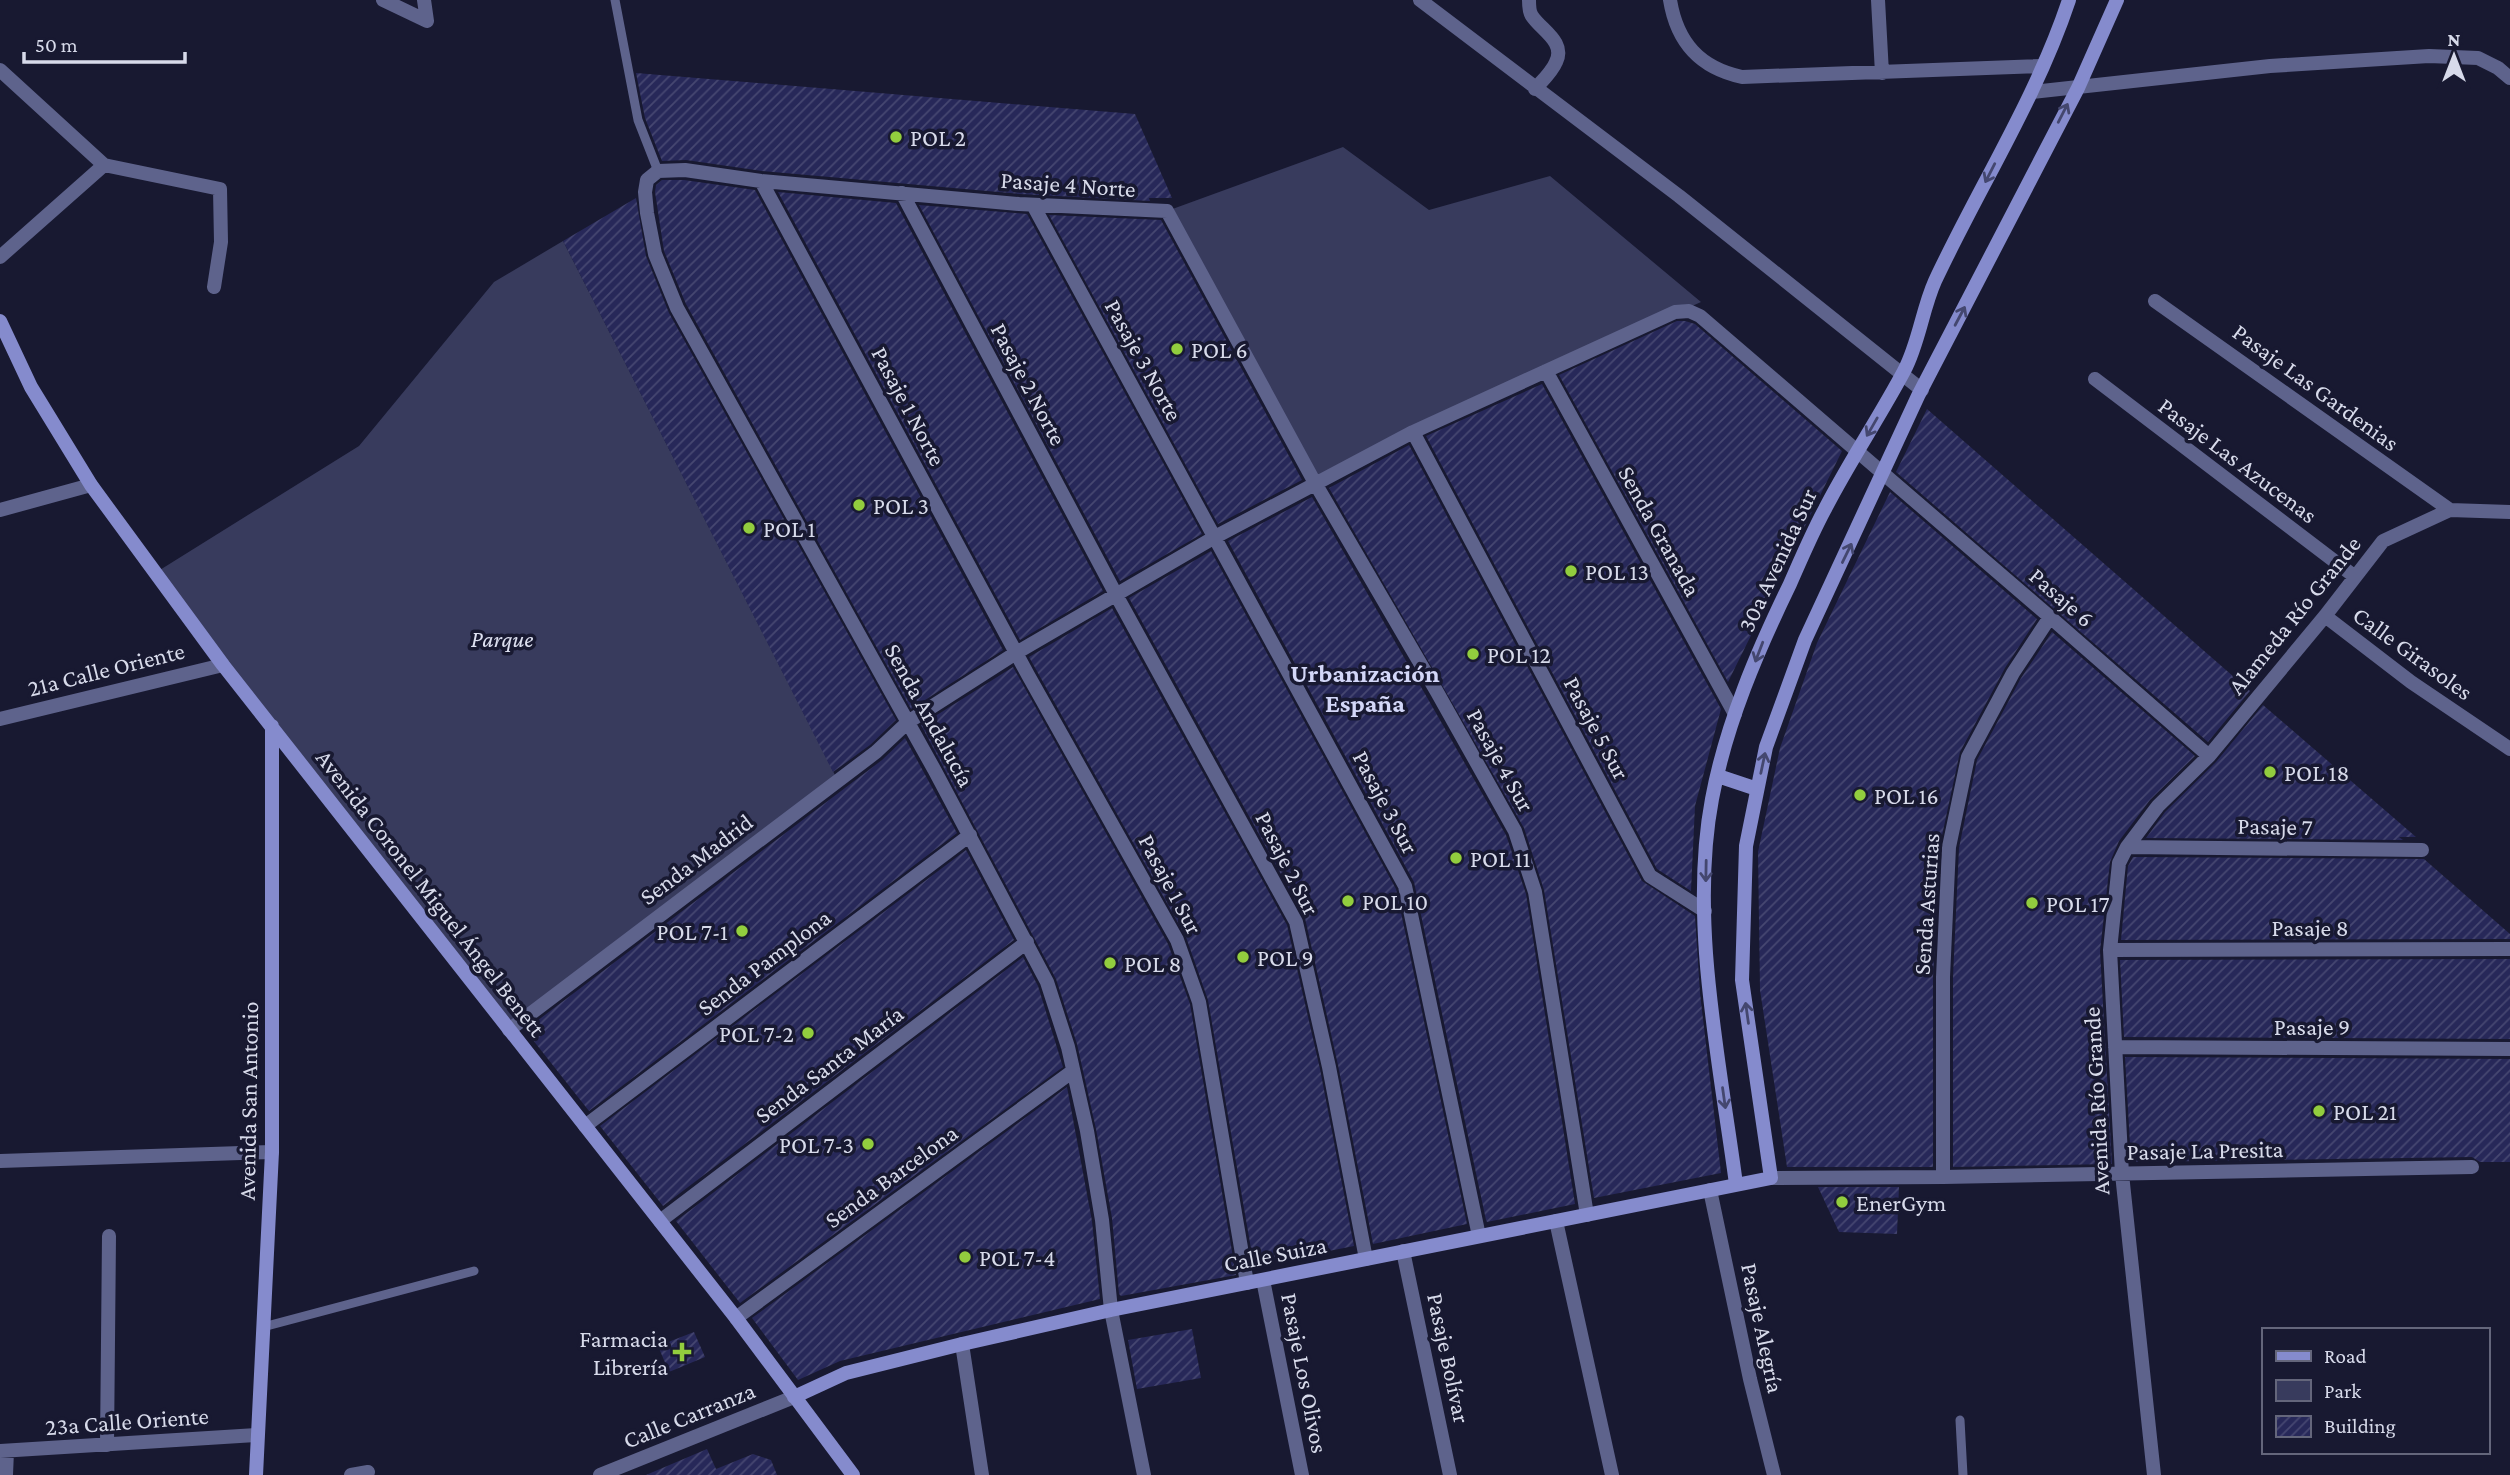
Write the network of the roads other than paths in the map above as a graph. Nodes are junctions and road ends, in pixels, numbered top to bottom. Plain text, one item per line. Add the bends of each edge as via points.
1 (383, 0) edge
2 (424, 0) edge
3 (615, 0) edge
4 (1420, 0) edge
5 (1528, 0) edge
6 (1878, 0) edge
7 (2069, 0) edge
8 (2117, 0) edge
9 (1671, 2) edge
10 (2042, 66) junction
11 (0, 70) edge
12 (1882, 73) junction
13 (2510, 78) edge
14 (2078, 88) junction
15 (1535, 89) junction
16 (2032, 92) junction
17 (104, 164) junction
18 (658, 171) junction
19 (761, 181) junction
20 (902, 193) junction
21 (1033, 205) junction
22 (0, 257) edge
23 (214, 287) dead end
24 (2155, 301) dead end
25 (0, 321) edge
26 (1546, 371) junction
27 (1902, 373) junction
28 (2095, 379) dead end
29 (1922, 390) junction
30 (1413, 432) junction
31 (1858, 451) junction
32 (1883, 474) junction
33 (1315, 483) junction
34 (91, 485) junction
35 (0, 510) edge
36 (2450, 510) junction
37 (2510, 512) edge
38 (1215, 537) junction
39 (2354, 576) junction
40 (1117, 596) junction
41 (2325, 616) junction
42 (2050, 617) junction
43 (1016, 653) junction
44 (223, 665) junction
45 (1735, 714) junction
46 (0, 719) edge
47 (908, 722) junction
48 (272, 726) junction
49 (2510, 749) edge
50 (2209, 756) junction
51 (1718, 776) junction
52 (1757, 789) junction
53 (970, 835) junction
54 (2126, 847) junction
55 (2422, 850) dead end
56 (1705, 911) junction
57 (1027, 942) junction
58 (2510, 949) edge
59 (2110, 950) junction
60 (509, 1030) junction
61 (2115, 1047) junction
62 (2510, 1049) edge
63 (1073, 1071) junction
64 (585, 1126) junction
65 (272, 1152) junction
66 (0, 1161) edge
67 (2472, 1167) dead end
68 (2122, 1174) junction
69 (1943, 1177) junction
70 (1771, 1178) junction
71 (1736, 1184) junction
72 (1710, 1190) junction
73 (1587, 1214) junction
74 (660, 1221) junction
75 (1556, 1221) junction
76 (109, 1236) dead end
77 (1479, 1236) junction
78 (1403, 1251) junction
79 (1366, 1259) junction
80 (474, 1271) dead end
81 (1263, 1280) junction
82 (1247, 1283) junction
83 (1111, 1310) junction
84 (736, 1318) junction
85 (263, 1327) junction
86 (962, 1343) junction
87 (794, 1397) junction
88 (1960, 1420) dead end
89 (257, 1435) junction
90 (107, 1445) junction
91 (3, 1451) edge
92 (368, 1472) dead end
93 (6, 1475) edge
94 (256, 1475) edge
95 (351, 1475) edge
96 (600, 1475) edge
97 (853, 1475) edge
98 (982, 1475) edge
99 (1144, 1475) edge
100 (1302, 1475) edge
101 (1450, 1475) edge
102 (1612, 1475) edge
103 (1774, 1475) edge
104 (1963, 1475) edge
105 (2154, 1475) edge

1 - 2 street via 427,21
3 - 18 lane via 638,120
4 - 15 street
5 - 15 street via 1530,14 1557,45 1558,55
6 - 12 street
7 - 10 street, 30a Avenida Sur
8 - 14 street
9 - 12 street via 1674,23 1685,44 1722,72 1742,77
10 - 12 street
10 - 16 street, 30a Avenida Sur
11 - 17 street
13 - 14 street via 2477,58 2429,56 2270,66
14 - 16 street
29 -> 14 street
15 - 27 street via 1679,196
16 -> 27 street, 30a Avenida Sur via 1933,285 1920,333
17 - 22 street
17 - 23 street via 220,189 221,242
18 - 19 street, Pasaje 4 Norte via 685,170
18 - 47 street, Senda Andalucía via 647,180 647,213 655,254 677,309
19 - 20 street, Pasaje 4 Norte
19 - 43 street, Pasaje 1 Norte
20 - 21 street, Pasaje 4 Norte
20 - 40 street, Pasaje 2 Norte
21 - 33 street, Pasaje 4 Norte via 1167,211
21 - 38 street, Pasaje 3 Norte
24 - 36 street, Pasaje Las Gardenias
25 - 34 street, Avenida Coronel Miguel Ángel Benett via 31,387
26 - 30 street, Senda Madrid
26 - 31 street, Pasaje 6 via 1675,312 1689,311
26 - 45 street, Senda Granada
27 - 29 street
27 -> 31 street, 30a Avenida Sur
28 - 39 street, Pasaje Las Azucenas
29 - 32 street
30 - 33 street, Senda Madrid
30 - 56 street, Pasaje 5 Sur via 1650,876
31 - 32 street, Pasaje 6
31 -> 45 street, 30a Avenida Sur via 1778,608
32 - 42 street, Pasaje 6
52 -> 32 street via 1766,747 1805,640
33 - 38 street, Senda Madrid
33 - 73 street, Pasaje 4 Sur via 1515,831 1535,892
34 - 35 street
34 - 44 street, Avenida Coronel Miguel Ángel Benett
36 - 37 street, Alameda Río Grande
36 - 39 street, Alameda Río Grande via 2383,541
38 - 40 street, Senda Madrid
38 - 77 street, Pasaje 3 Sur via 1405,886
39 - 41 street, Alameda Río Grande
40 - 43 street, Senda Madrid
40 - 79 street, Pasaje 2 Sur via 1296,922
41 - 49 street, Calle Girasoles
41 - 50 street, Alameda Río Grande
42 - 50 street, Pasaje 6
42 - 69 street, Senda Asturias via 2013,673 1968,757 1949,847 1943,977
43 - 47 street, Senda Madrid
43 - 82 street, Pasaje 1 Sur via 1177,940 1199,1002
44 - 46 street, 21a Calle Oriente
44 - 48 street, Avenida Coronel Miguel Ángel Benett
45 - 51 street, 30a Avenida Sur
47 - 53 street, Senda Andalucía
47 - 60 street, Senda Madrid via 876,752
48 - 60 street, Avenida Coronel Miguel Ángel Benett
48 - 65 street, Avenida San Antonio
50 - 54 street, Avenida Río Grande via 2158,806
51 - 52 street
51 -> 56 street, 30a Avenida Sur via 1706,849
70 -> 52 street via 1742,980 1746,846
53 - 57 street, Senda Andalucía
53 - 64 street, Senda Pamplona
54 - 55 street, Pasaje 7
54 - 59 street, Avenida Río Grande via 2119,863
56 -> 71 street, 30a Avenida Sur via 1710,995
57 - 63 street, Senda Andalucía via 1047,982
57 - 74 street, Senda Santa María
58 - 59 street, Pasaje 8
59 - 61 street, Avenida Río Grande
60 - 64 street, Avenida Coronel Miguel Ángel Benett
61 - 62 street, Pasaje 9
61 - 68 street, Avenida Río Grande
63 - 83 street, Senda Andalucía via 1102,1220
63 - 84 street, Senda Barcelona
64 - 74 street, Avenida Coronel Miguel Ángel Benett
65 - 66 street
65 - 85 street, Avenida San Antonio
67 - 68 street, Pasaje La Presita
68 - 69 street, Pasaje La Presita
68 - 105 street, Avenida Río Grande
69 - 70 street, Pasaje La Presita
70 - 71 street, Calle Suiza
71 - 72 street, Calle Suiza
72 - 73 street, Calle Suiza
72 - 103 street, Pasaje Alegría
73 - 75 street, Calle Suiza
74 - 84 street, Avenida Coronel Miguel Ángel Benett
75 - 77 street, Calle Suiza
75 - 102 street
76 - 90 street
77 - 78 street, Calle Suiza
78 - 79 street, Calle Suiza
78 - 101 street, Pasaje Bolívar
79 - 81 street, Calle Suiza
80 - 85 lane
81 - 82 street, Calle Suiza
81 - 100 street, Pasaje Los Olivos
82 - 83 street, Calle Suiza
83 - 86 street, Calle Suiza
83 - 99 street, Senda Andalucía
84 - 87 street, Avenida Coronel Miguel Ángel Benett
85 - 89 street, Avenida San Antonio
86 - 87 street, Calle Suiza via 846,1373
86 - 98 street
87 - 96 street, Calle Carranza
87 - 97 street, Avenida Coronel Miguel Ángel Benett
88 - 104 lane
89 - 90 street, 23a Calle Oriente
89 - 94 street, Avenida San Antonio
90 - 91 street, 23a Calle Oriente
91 - 93 street
92 - 95 street

